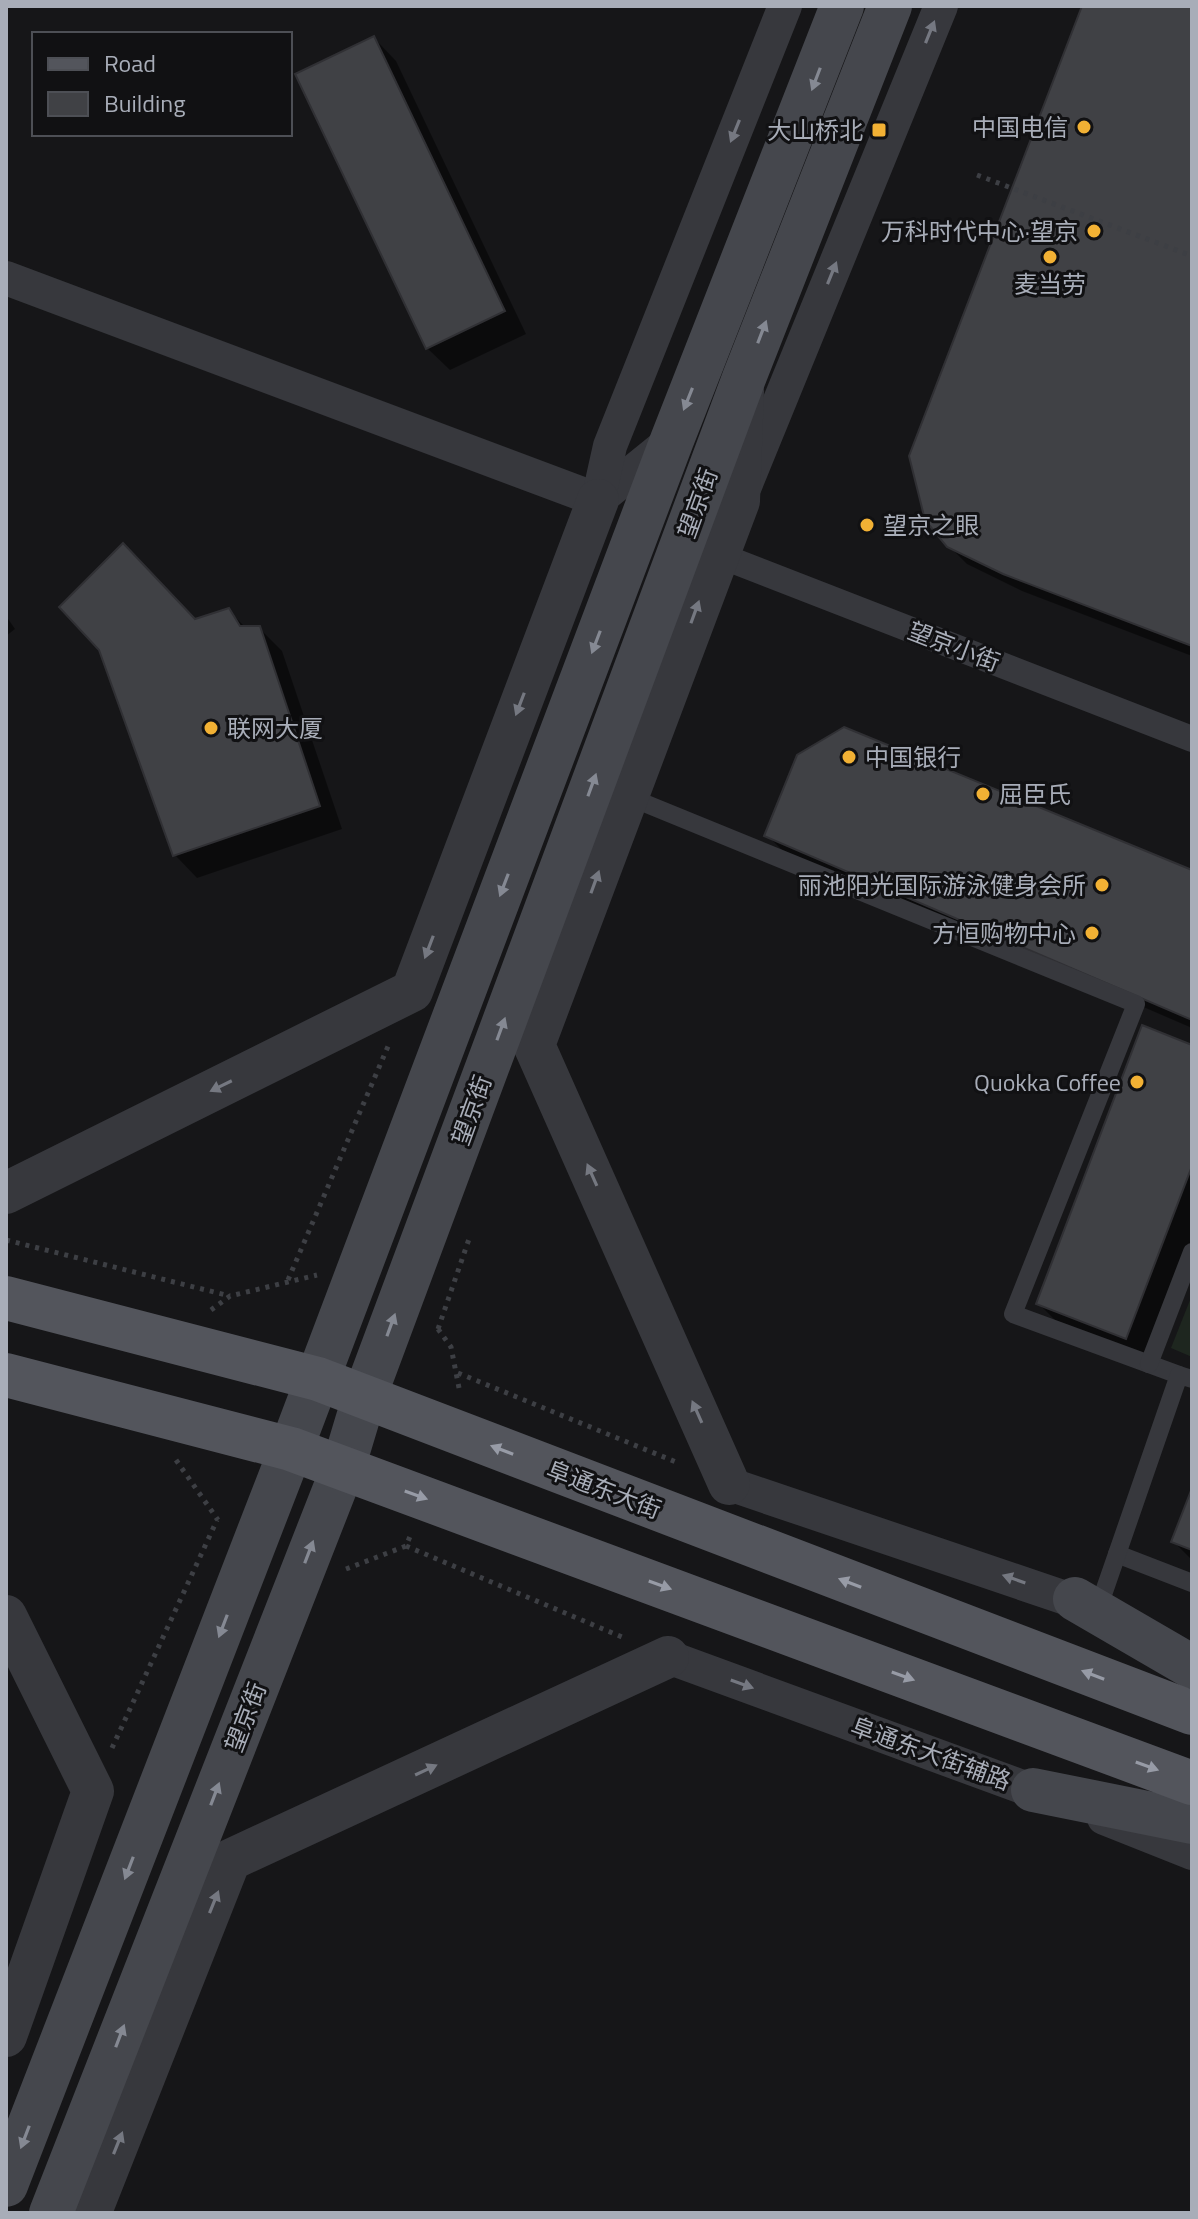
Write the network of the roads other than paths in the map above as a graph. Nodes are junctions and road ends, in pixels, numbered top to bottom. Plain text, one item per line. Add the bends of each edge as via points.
1 (785, 6) edge
2 (842, 6) edge
3 (890, 6) edge
4 (941, 6) edge
5 (6, 278) edge
6 (744, 378) junction
7 (672, 440) junction
8 (598, 500) junction
9 (739, 501) junction
10 (716, 554) junction
11 (1192, 739) edge
12 (627, 796) junction
13 (6, 1193) edge
14 (1192, 1252) edge
15 (6, 1298) edge
16 (1149, 1364) junction
17 (6, 1375) edge
18 (1186, 1377) edge
19 (318, 1379) junction
20 (364, 1398) junction
21 (291, 1449) junction
22 (343, 1468) junction
23 (729, 1484) joint
24 (1117, 1554) junction
25 (1192, 1583) edge
26 (1086, 1604) junction
27 (6, 1616) edge
28 (1192, 1645) edge
29 (668, 1657) joint
30 (1192, 1667) edge
31 (1192, 1713) edge
32 (1192, 1783) edge
33 (1033, 1790) junction
34 (1192, 1822) edge
35 (1192, 1853) edge
36 (6, 2036) edge
37 (6, 2185) edge
38 (51, 2213) edge
39 (85, 2213) edge

1 -> 8 street via 610,446
2 -> 7 main road
6 -> 3 main road, 望京街
9 -> 4 street
5 - 8 street
6 - 9 street
20 -> 6 main road, 望京街
7 - 8 street
7 -> 19 main road
8 -> 13 street via 412,991
9 - 10 street
10 - 11 street, 望京小街
12 -> 10 street
12 - 16 lane via 1136,1004 1013,1314
23 -> 12 street via 534,1045
14 - 16 lane
15 - 19 main road, 阜通东大街
16 - 18 lane
17 - 21 main road
18 - 24 lane
19 - 20 main road, 阜通东大街
19 - 21 main road
20 - 22 main road, 望京街
31 -> 20 main road, 阜通东大街
21 - 22 main road
21 -> 37 main road
22 -> 32 main road
38 -> 22 main road, 望京街
26 -> 23 street
24 - 25 lane
24 - 26 lane
26 - 28 street
26 - 30 main road
27 - 36 street via 93,1791
29 -> 33 street, 阜通东大街辅路
39 -> 29 street via 94,2204 230,1860
33 - 34 main road
33 - 35 street, 阜通东大街辅路

